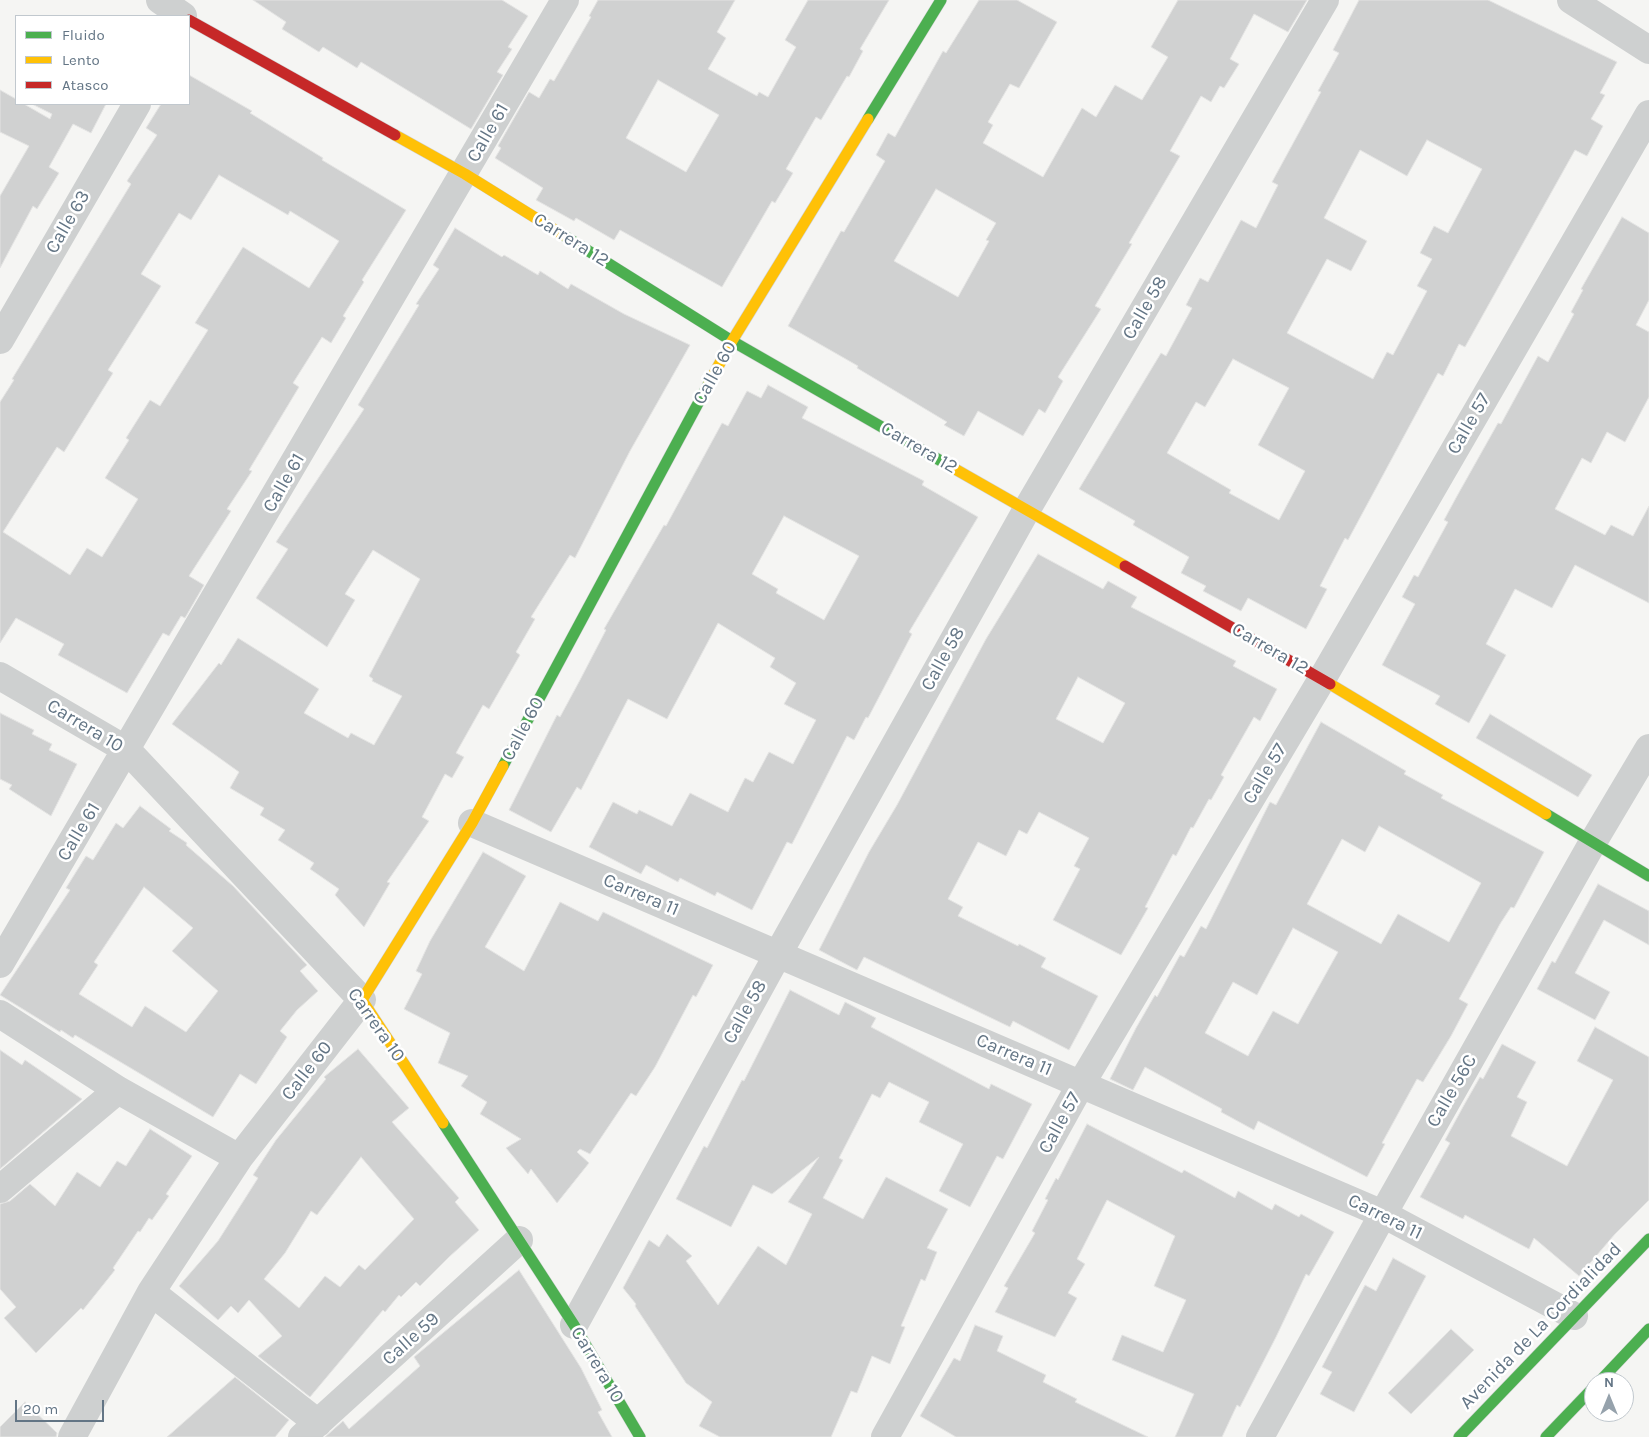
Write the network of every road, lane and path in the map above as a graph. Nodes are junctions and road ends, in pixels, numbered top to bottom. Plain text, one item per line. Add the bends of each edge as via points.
1 (160, 0) edge
2 (197, 0) edge
3 (565, 0) edge
4 (941, 0) edge
5 (1325, 0) edge
6 (1571, 0) edge
7 (184, 15) edge
8 (188, 15) edge
9 (190, 19) edge
10 (1649, 50) edge
11 (136, 105) edge
12 (1649, 114) edge
13 (465, 174) junction
14 (0, 340) edge
15 (732, 341) junction
16 (1027, 509) junction
17 (0, 676) edge
18 (1322, 679) junction
19 (1649, 748) edge
20 (127, 750) junction
21 (472, 823) junction
22 (1593, 842) junction
23 (1649, 876) edge
24 (778, 954) junction
25 (0, 964) edge
26 (362, 1000) junction
27 (0, 1014) edge
28 (1082, 1084) junction
29 (118, 1090) junction
30 (239, 1158) junction
31 (0, 1189) edge
32 (1383, 1214) junction
33 (1649, 1239) edge
34 (519, 1240) junction
35 (151, 1292) junction
36 (1574, 1316) junction
37 (574, 1325) junction
38 (1649, 1329) edge
39 (1608, 1372) edge
40 (1584, 1397) edge
41 (310, 1430) edge
42 (72, 1437) edge
43 (640, 1437) edge
44 (885, 1437) edge
45 (1260, 1437) edge
46 (1459, 1437) edge
47 (1546, 1437) edge

1 - 7 street, Carrera 12
2 - 8 street
3 - 13 street, Calle 61
4 - 15 street, Calle 60
5 - 16 street, Calle 58
6 - 10 street
9 - 13 street, Carrera 12
11 - 14 street, Calle 63
12 - 18 street, Calle 57
13 - 15 street, Carrera 12
13 - 20 street, Calle 61
15 - 16 street, Carrera 12
15 - 21 street, Calle 60
16 - 18 street, Carrera 12
16 - 24 street, Calle 58
17 - 20 street, Carrera 10
18 - 22 street, Carrera 12
18 - 28 street, Calle 57
19 - 22 street, Calle 56C
20 - 25 street, Calle 61
20 - 26 street, Carrera 10
21 - 24 street, Carrera 11
21 - 26 street, Calle 60
22 - 23 street, Carrera 12
22 - 32 street, Calle 56C
24 - 28 street, Carrera 11
24 - 37 street, Calle 58
26 - 30 street, Calle 60
26 - 34 street, Carrera 10
27 - 29 street
28 - 32 street, Carrera 11
28 - 44 street, Calle 57
29 - 30 street
29 - 31 street
30 - 35 street, Calle 60
32 - 36 street, Carrera 11
32 - 45 street, Calle 56C
33 - 36 street, Avenida de La Cordialidad
34 - 37 street, Carrera 10
34 - 41 street, Calle 59
35 - 41 street
35 - 42 street, Calle 60
36 - 46 street, Avenida de La Cordialidad
37 - 43 street, Carrera 10
38 - 39 street
40 - 47 street

